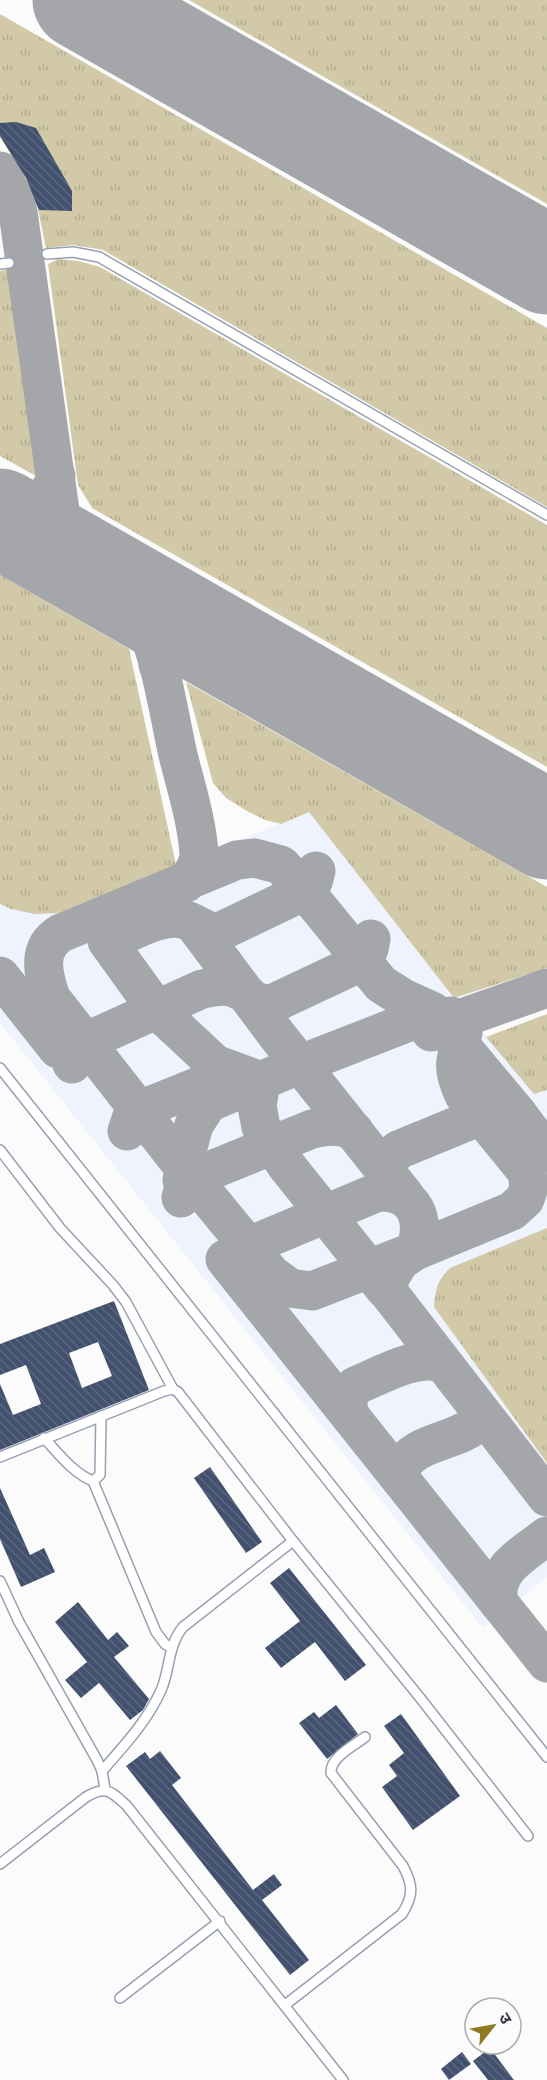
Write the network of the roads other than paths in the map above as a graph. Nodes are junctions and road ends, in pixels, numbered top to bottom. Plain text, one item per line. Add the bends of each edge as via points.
1 (47, 254) dead end
2 (547, 515) edge
3 (0, 1068) edge
4 (0, 1150) edge
5 (173, 1389) junction
6 (101, 1416) junction
7 (44, 1438) junction
8 (0, 1457) edge
9 (93, 1481) junction
10 (293, 1541) junction
11 (0, 1581) edge
12 (172, 1648) junction
13 (365, 1737) dead end
14 (547, 1757) edge
15 (102, 1771) junction
16 (105, 1789) junction
17 (528, 1836) dead end
18 (0, 1864) edge
19 (220, 1921) junction
20 (120, 1998) dead end
21 (285, 2005) junction
22 (343, 2080) edge

1 - 2 lane via 73,252 99,257
3 - 14 lane
4 - 5 lane via 60,1228 126,1302
5 - 6 lane
5 - 10 lane
6 - 7 lane
6 - 9 lane via 100,1475
7 - 8 lane
7 - 9 lane
9 - 12 lane via 156,1632
10 - 12 lane via 183,1627
10 - 17 lane
11 - 15 lane
12 - 15 lane via 154,1704
13 - 21 lane via 335,1760 331,1773 403,1866 412,1890 410,1902 402,1914
15 - 16 lane
16 - 18 lane via 86,1797
16 - 19 lane via 127,1806
19 - 20 lane
19 - 21 lane
21 - 22 lane

